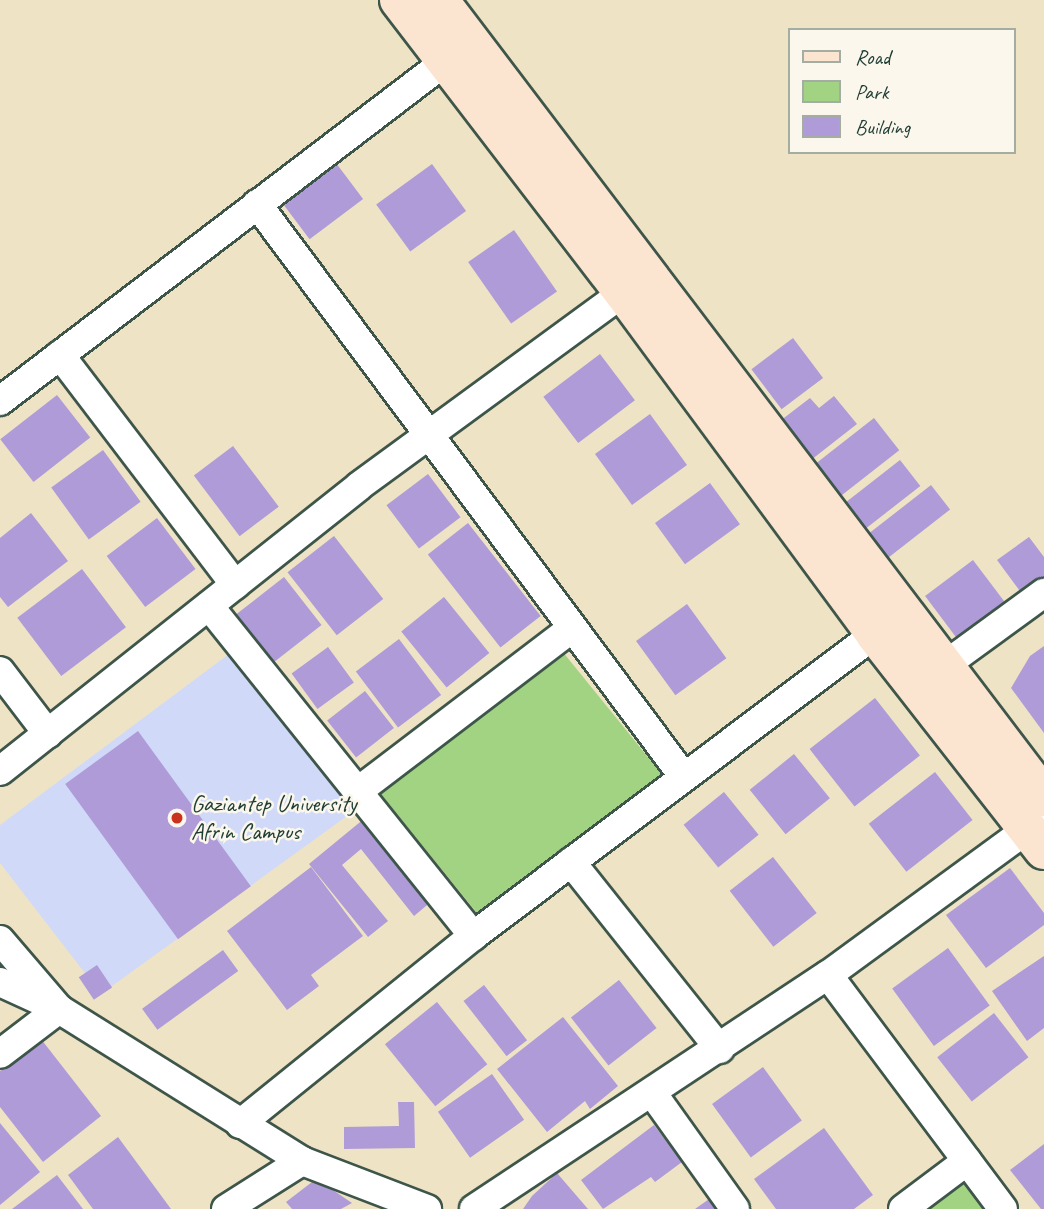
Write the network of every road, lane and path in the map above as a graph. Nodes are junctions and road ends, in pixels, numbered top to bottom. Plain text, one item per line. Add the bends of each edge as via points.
1 (399, 0) edge
2 (439, 0) edge
3 (446, 61) junction
4 (257, 204) junction
5 (636, 284) junction
6 (60, 355) junction
7 (0, 401) edge
8 (430, 433) junction
9 (235, 585) junction
10 (1044, 593) edge
11 (209, 606) junction
12 (572, 628) junction
13 (875, 634) junction
14 (0, 671) edge
15 (930, 676) junction
16 (48, 734) junction
17 (0, 771) edge
18 (684, 777) junction
19 (357, 792) junction
20 (1040, 823) edge
21 (571, 862) junction
22 (473, 936) junction
23 (0, 940) edge
24 (828, 975) junction
25 (0, 982) edge
26 (59, 1009) junction
27 (720, 1049) junction
28 (0, 1054) edge
29 (653, 1094) junction
30 (240, 1125) junction
31 (302, 1161) junction
32 (967, 1161) junction
33 (226, 1209) edge
34 (427, 1209) edge
35 (474, 1209) edge
36 (735, 1209) edge
37 (903, 1209) edge
38 (1003, 1209) edge

1 - 3 street
2 - 5 street
3 - 4 street
3 - 5 street
4 - 6 street
4 - 8 street
5 - 8 street
5 - 13 street
5 - 15 street
6 - 7 street
6 - 9 street
8 - 9 street
8 - 12 street
9 - 11 street
10 - 15 street
11 - 16 street
11 - 19 street
12 - 18 street
12 - 19 street
13 - 15 street
13 - 18 street
14 - 16 street
15 - 20 street
16 - 17 street
18 - 21 street
19 - 22 street
20 - 24 street
21 - 22 street
21 - 27 street
22 - 30 street
23 - 26 street
24 - 27 street
24 - 32 street
25 - 26 street
26 - 28 street
26 - 30 street
27 - 29 street
29 - 35 street
29 - 36 street
30 - 31 street
31 - 33 street
31 - 34 street
32 - 37 street
32 - 38 street

